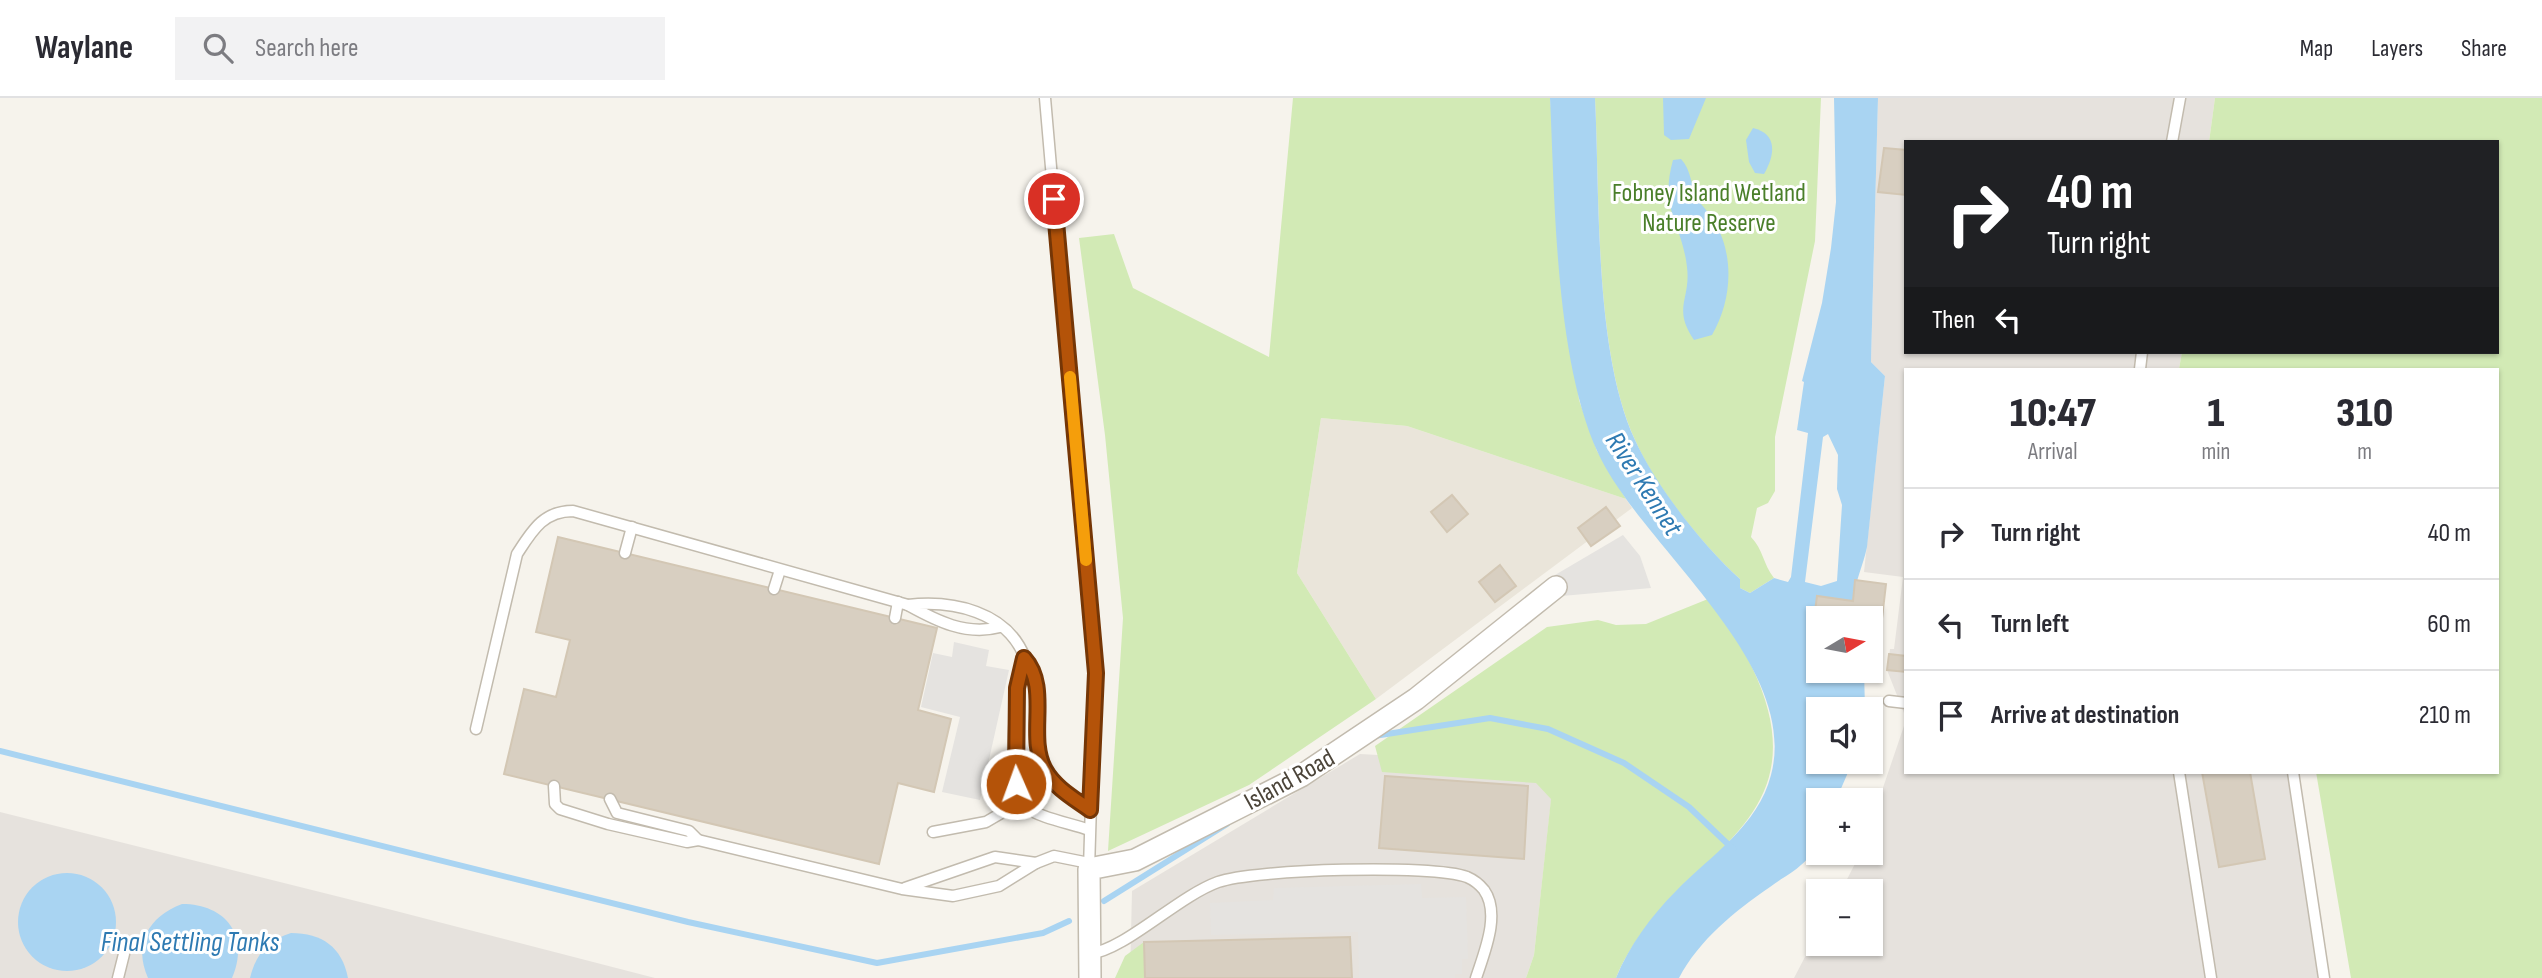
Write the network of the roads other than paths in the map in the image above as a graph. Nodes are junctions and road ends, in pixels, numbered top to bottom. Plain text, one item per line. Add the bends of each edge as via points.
1 (1045, 98) edge
2 (2180, 98) edge
3 (2172, 140) edge
4 (632, 527) junction
5 (625, 553) dead end
6 (780, 570) junction
7 (1556, 587) dead end
8 (774, 589) dead end
9 (903, 604) junction
10 (895, 618) dead end
11 (1000, 627) junction
12 (1024, 658) junction
13 (1889, 701) dead end
14 (1904, 703) edge
15 (476, 729) dead end
16 (2179, 774) edge
17 (2293, 774) edge
18 (554, 786) dead end
19 (610, 799) dead end
20 (1022, 801) junction
21 (1090, 810) junction
22 (1089, 830) junction
23 (933, 832) dead end
24 (698, 840) junction
25 (1037, 863) junction
26 (1089, 866) junction
27 (902, 889) junction
28 (124, 954) dead end
29 (1089, 954) junction
30 (118, 978) edge
31 (1090, 978) edge
32 (1476, 978) edge
33 (2211, 978) edge
34 (2324, 978) edge

1 - 21 lane via 1096,673
2 - 3 lane
4 - 5 lane
4 - 6 lane
4 - 15 lane via 563,511 542,520 533,530 517,554
6 - 8 lane
6 - 9 lane
7 - 26 street, Island Road via 1416,699 1301,776 1135,860
9 - 10 lane
9 - 11 lane via 941,624 979,631
9 - 11 lane via 938,602 982,612
11 - 12 lane via 1021,648
12 - 20 lane via 1017,688 1014,760
12 - 21 lane via 1032,666 1036,686 1044,769 1065,793
13 - 14 lane
16 - 33 lane
17 - 34 lane
18 - 24 lane via 555,804 560,809 687,842
19 - 24 lane via 617,813 689,831
20 - 22 lane via 1036,813
20 - 23 lane via 986,822
21 - 22 lane
22 - 26 lane
24 - 27 lane
25 - 26 lane via 1062,856
25 - 27 lane via 995,857
25 - 27 lane via 999,886 967,895
26 - 29 street
28 - 30 lane
29 - 31 street
29 - 32 lane via 1105,953 1180,901 1237,877 1284,872 1450,874 1477,883 1489,901 1488,935

